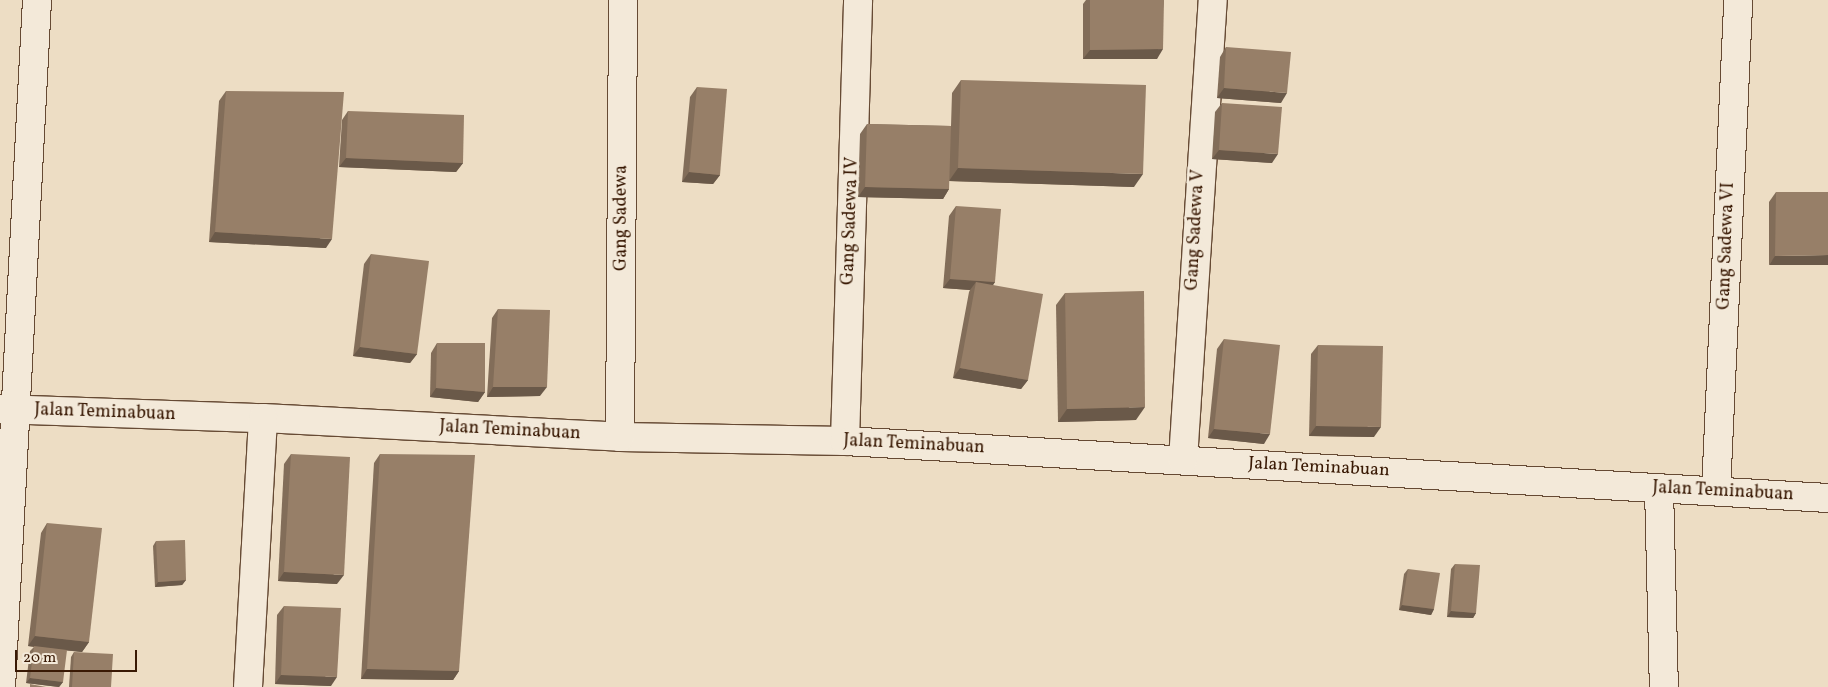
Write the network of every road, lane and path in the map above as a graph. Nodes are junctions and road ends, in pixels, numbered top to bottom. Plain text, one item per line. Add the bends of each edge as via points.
1 (37, 0) edge
2 (623, 0) edge
3 (858, 0) edge
4 (1213, 0) edge
5 (1738, 0) edge
6 (8, 409) edge
7 (263, 418) junction
8 (620, 437) junction
9 (845, 441) junction
10 (1182, 460) junction
11 (1659, 488) junction
12 (1716, 491) junction
13 (1828, 498) edge
14 (1, 687) edge
15 (248, 687) edge
16 (1664, 687) edge

1 - 6 street
2 - 8 street, Gang Sadewa
3 - 9 street, Gang Sadewa IV
4 - 10 street, Gang Sadewa V
5 - 12 street, Gang Sadewa VI
6 - 7 street, Jalan Teminabuan
6 - 14 street
7 - 8 street, Jalan Teminabuan
7 - 15 street
8 - 9 street, Jalan Teminabuan
9 - 10 street, Jalan Teminabuan
10 - 11 street, Jalan Teminabuan
11 - 12 street, Jalan Teminabuan
11 - 16 street
12 - 13 street, Jalan Teminabuan

